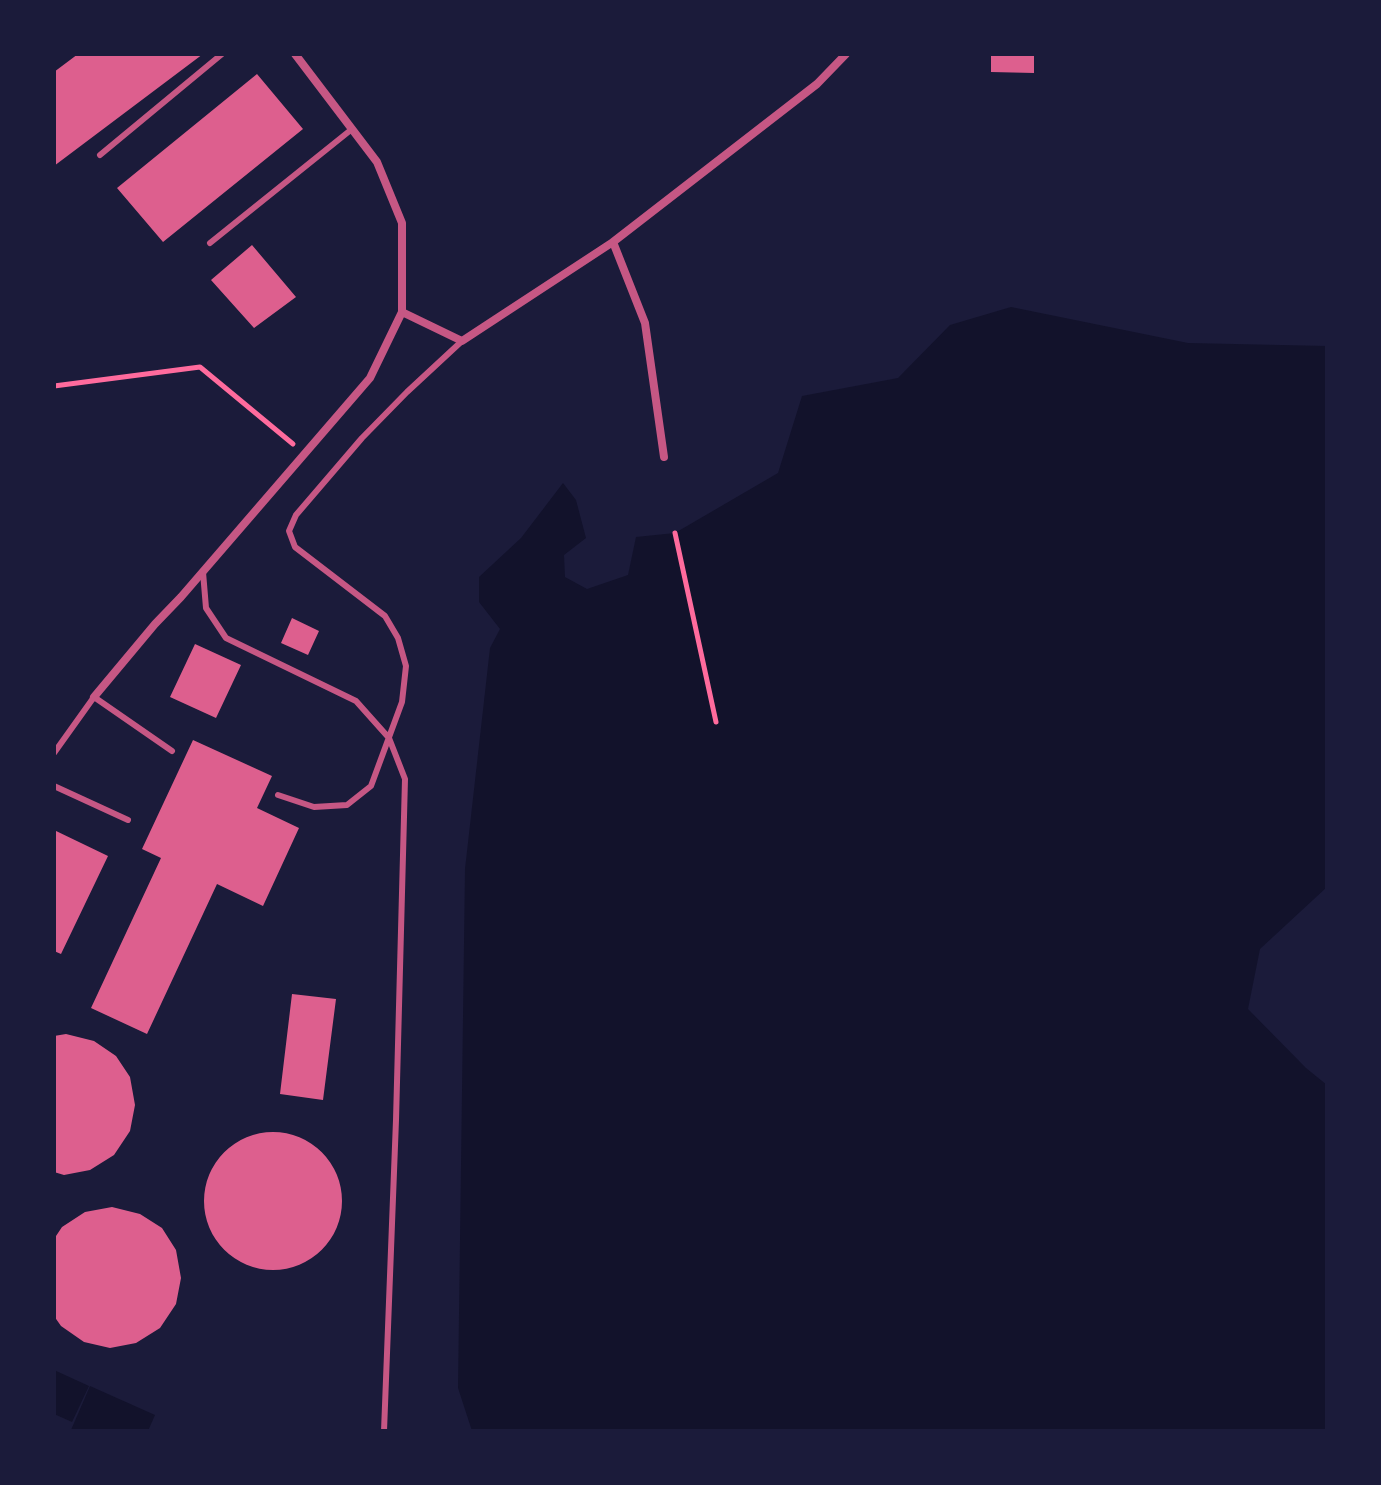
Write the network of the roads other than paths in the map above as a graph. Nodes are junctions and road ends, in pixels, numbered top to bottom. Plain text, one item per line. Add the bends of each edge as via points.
1 (222, 54) edge
2 (295, 54) edge
3 (846, 54) edge
4 (352, 129) junction
5 (100, 155) dead end
6 (613, 242) junction
7 (210, 243) dead end
8 (402, 312) junction
9 (462, 341) junction
10 (664, 457) dead end
11 (203, 572) junction
12 (94, 697) junction
13 (389, 738) junction
14 (172, 751) dead end
15 (54, 753) edge
16 (54, 786) edge
17 (278, 795) dead end
18 (128, 820) dead end
19 (384, 1431) edge

1 - 5 lane
2 - 4 street
3 - 6 street via 817,84
4 - 7 lane
4 - 8 street via 377,162 402,223
6 - 9 street
6 - 10 street via 645,323
8 - 9 street
8 - 11 street via 370,378
9 - 13 lane via 362,438 296,515 289,531 295,547 385,616 398,638 406,666 402,702
11 - 12 street
11 - 13 lane via 206,608 226,638 356,701
12 - 14 lane
12 - 15 lane
13 - 17 lane via 371,786 347,805 314,807
13 - 19 lane via 405,779
16 - 18 lane

